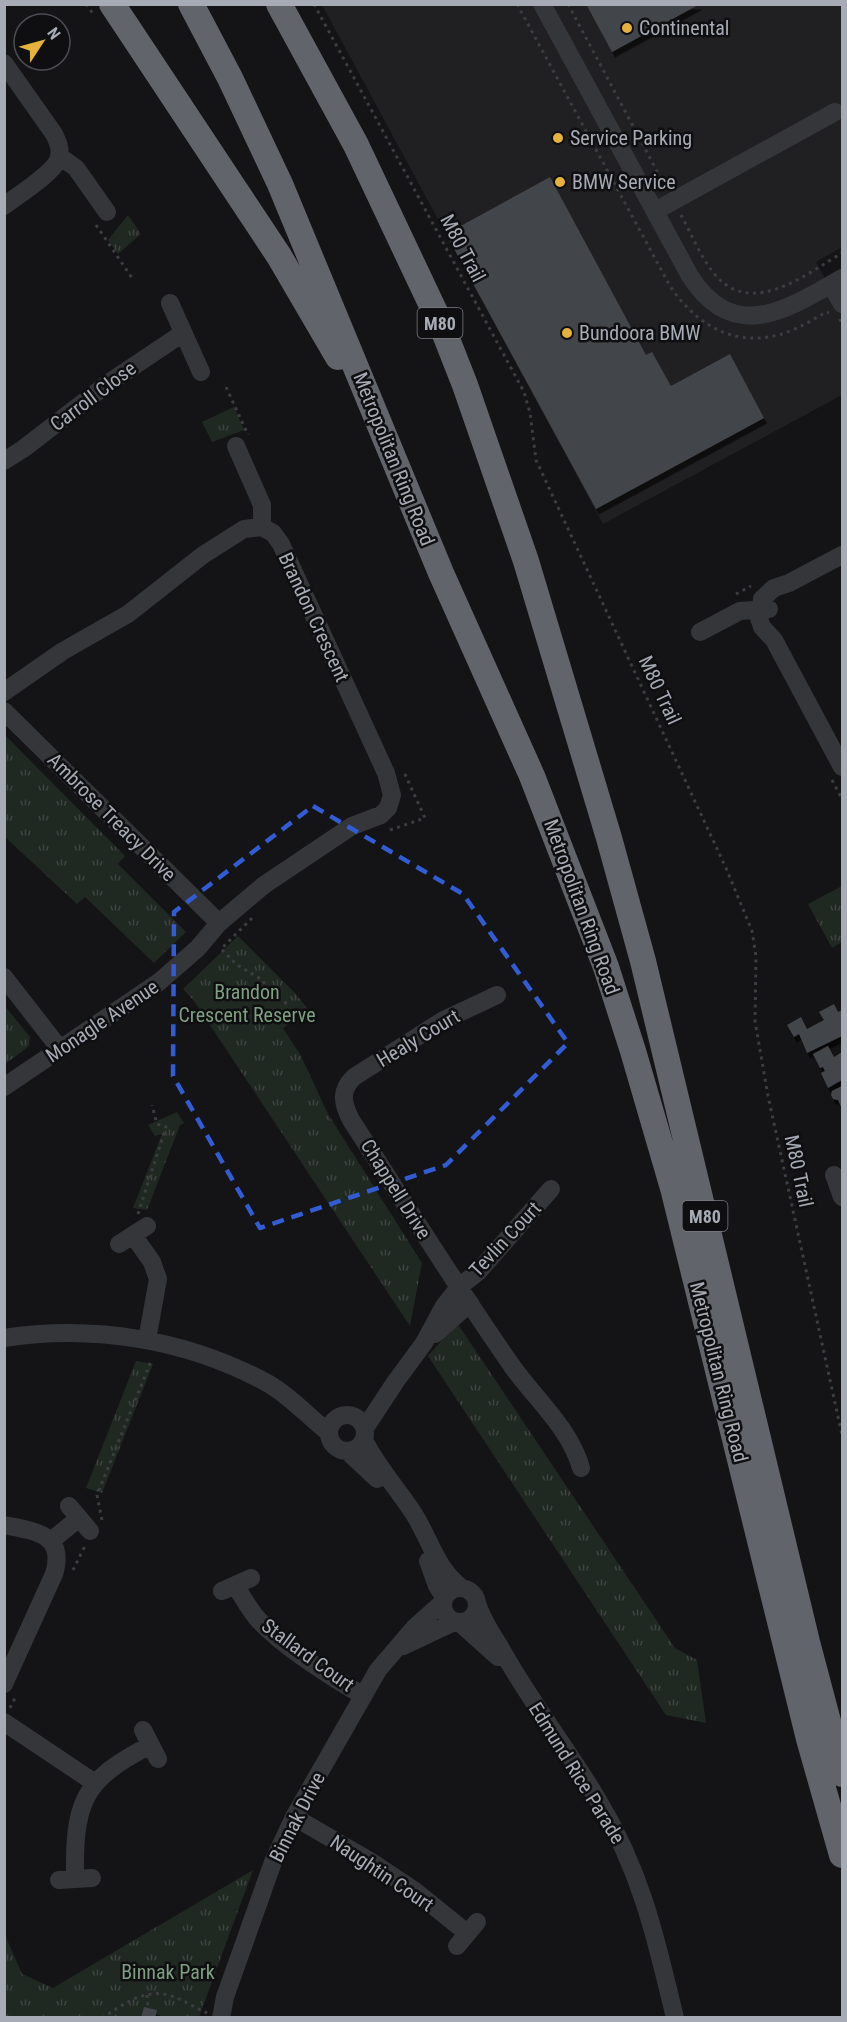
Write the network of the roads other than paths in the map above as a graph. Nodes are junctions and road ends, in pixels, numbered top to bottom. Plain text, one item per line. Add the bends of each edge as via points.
1 (112, 4) edge
2 (191, 4) edge
3 (279, 4) edge
4 (542, 4) edge
5 (4, 63) edge
6 (835, 112) dead end
7 (59, 156) junction
8 (4, 206) edge
9 (655, 211) junction
10 (100, 217) road end
11 (837, 282) edge
12 (170, 303) dead end
13 (841, 311) edge
14 (183, 333) junction
15 (201, 372) dead end
16 (378, 420) junction
17 (242, 441) road end
18 (4, 460) edge
19 (262, 527) junction
20 (843, 555) edge
21 (764, 609) junction
22 (700, 632) dead end
23 (4, 692) edge
24 (4, 711) edge
25 (843, 767) edge
26 (219, 923) junction
27 (4, 977) edge
28 (497, 995) dead end
29 (60, 1049) junction
30 (4, 1087) edge
31 (344, 1088) joint
32 (834, 1175) dead end
33 (550, 1189) dead end
34 (843, 1197) edge
35 (133, 1235) road end
36 (459, 1287) junction
37 (470, 1303) junction
38 (4, 1338) edge
39 (147, 1340) junction
40 (424, 1343) junction
41 (396, 1381) junction
42 (277, 1389) junction
43 (346, 1415) junction
44 (329, 1433) junction
45 (364, 1434) junction
46 (347, 1451) junction
47 (581, 1468) dead end
48 (79, 1518) dead end
49 (4, 1525) edge
50 (51, 1541) junction
51 (236, 1585) dead end
52 (462, 1588) junction
53 (443, 1600) junction
54 (477, 1603) junction
55 (457, 1622) junction
56 (394, 1650) junction
57 (512, 1671) junction
58 (4, 1684) edge
59 (362, 1695) junction
60 (4, 1722) edge
61 (151, 1745) dead end
62 (843, 1774) edge
63 (95, 1783) junction
64 (294, 1816) junction
65 (843, 1855) edge
66 (75, 1879) dead end
67 (467, 1934) dead end
68 (216, 2017) edge
69 (675, 2018) edge

1 - 16 highway via 279,256
2 - 16 highway, Metropolitan Ring Road / M80 via 263,146
3 - 62 highway, Metropolitan Ring Road / M80 via 367,166 443,328 526,561 643,961 804,1630
4 - 9 street
5 - 7 street via 54,134
6 - 9 street
7 - 8 street via 51,170
7 - 10 street via 76,168
9 - 11 street via 699,289 726,310 749,316 771,314
11 - 13 street
12 - 14 street
14 - 15 street
14 - 18 street, Carroll Close
16 - 65 highway, Metropolitan Ring Road / M80 via 441,573 537,787 627,1030 691,1256 809,1739
17 - 19 street via 262,505
19 - 23 street via 249,527 233,536 128,614 63,651
19 - 26 street, Brandon Crescent via 273,533 282,546 390,783 392,795 381,815 352,826 264,885
20 - 21 street via 789,584
21 - 22 street via 740,611
21 - 25 street via 774,640
24 - 26 street, Ambrose Treacy Drive
26 - 29 street, Monagle Avenue via 198,948 159,982
27 - 29 street
28 - 31 street, Healy Court via 442,1021 354,1077
29 - 30 street, Monagle Avenue
31 - 36 street, Chappell Drive via 343,1100 351,1120
32 - 34 street
33 - 36 street, Tevlin Court via 478,1272
35 - 39 street via 152,1262 158,1279
36 - 37 street, Chappell Drive
36 - 40 street
37 - 40 street
37 - 47 street, Chappell Drive via 567,1436
38 - 39 street via 87,1333
39 - 42 street via 191,1351
40 - 41 street
41 - 43 street via 362,1409
41 - 45 street
42 - 43 street via 320,1410
42 - 44 street
43 - 44 street via 333,1422
43 - 45 street via 360,1419
44 - 46 street via 333,1444
45 - 46 street via 357,1448
45 - 52 street via 378,1467 415,1515 446,1574
46 - 53 street via 382,1485 417,1538
48 - 50 street
49 - 50 street via 38,1532
50 - 58 street via 56,1569
51 - 59 street, Stallard Court via 265,1626 309,1661
52 - 53 street via 452,1590
52 - 54 street via 472,1593
53 - 55 street via 445,1614
53 - 56 street, Binnak Drive
54 - 55 street via 471,1618
54 - 57 street, Edmund Rice Parade
55 - 56 street, Binnak Drive
55 - 57 street, Edmund Rice Parade
56 - 59 street, Binnak Drive
57 - 69 street, Edmund Rice Parade via 597,1799 628,1856 650,1914
59 - 64 street, Binnak Drive
60 - 63 street
61 - 63 street via 122,1760
63 - 66 street via 82,1806 75,1840
64 - 67 street, Naughtin Court via 415,1891
64 - 68 street, Binnak Drive

